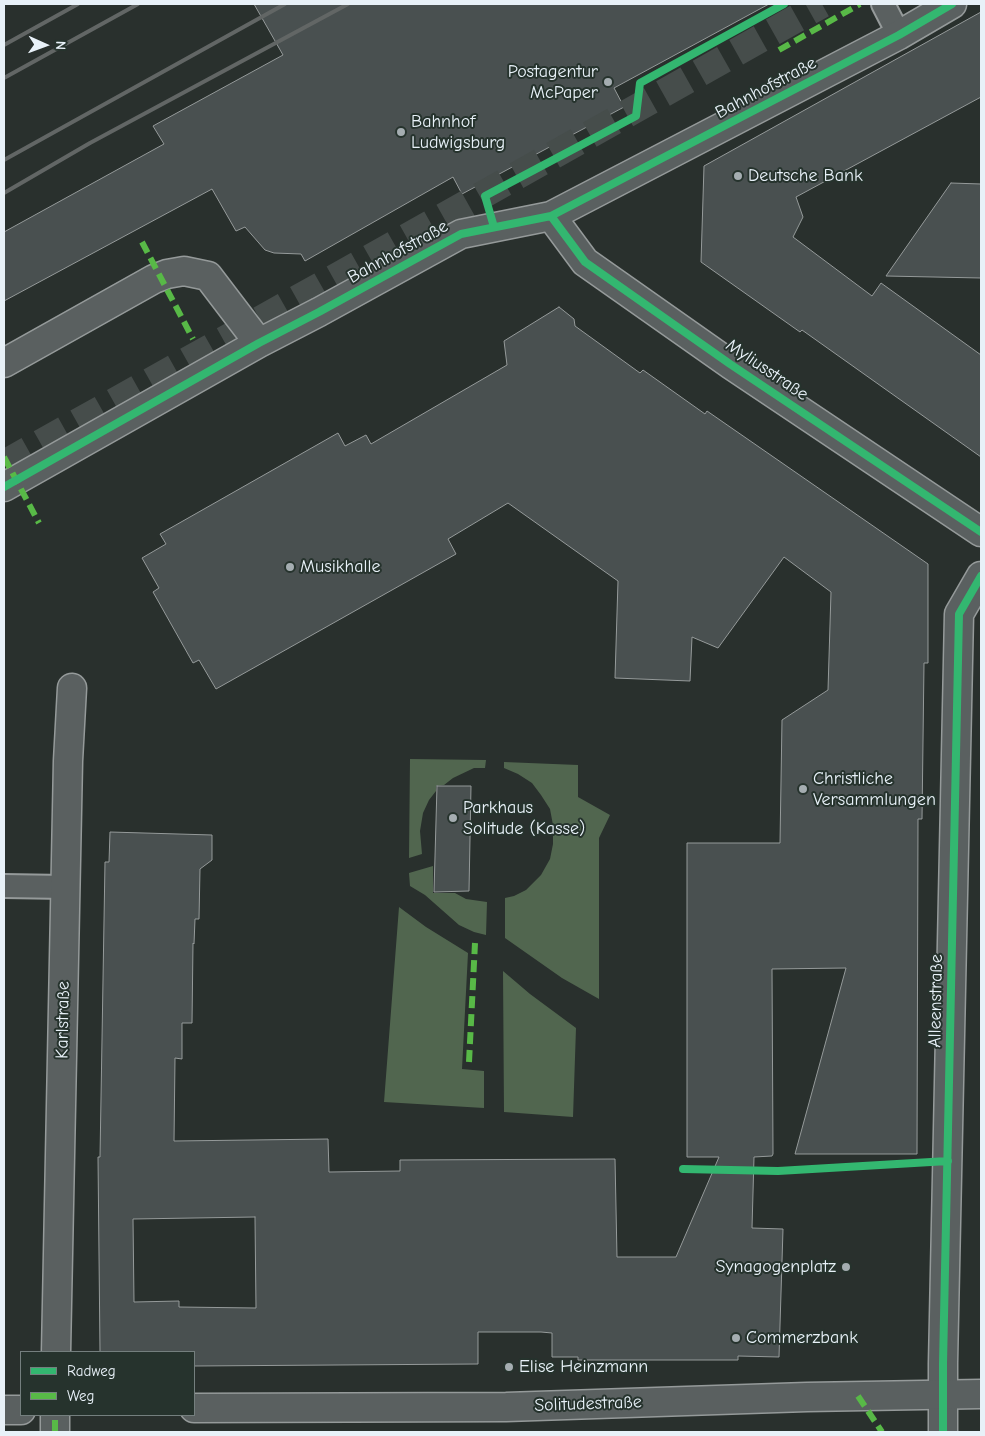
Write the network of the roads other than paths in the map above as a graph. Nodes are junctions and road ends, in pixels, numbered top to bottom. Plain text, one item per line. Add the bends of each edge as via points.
1 (883, 4) edge
2 (952, 4) edge
3 (899, 35) junction
4 (552, 216) junction
5 (259, 343) junction
6 (4, 363) edge
7 (4, 487) edge
8 (981, 532) edge
9 (981, 576) edge
10 (72, 688) dead end
11 (4, 886) edge
12 (65, 887) junction
13 (56, 1351) edge
14 (981, 1394) edge
15 (943, 1395) junction
16 (195, 1408) edge
17 (4, 1410) edge
18 (20, 1410) edge
19 (55, 1416) edge
20 (55, 1432) edge
21 (943, 1432) edge

1 - 3 lane
2 - 3 street, Bahnhofstraße
3 - 4 street, Bahnhofstraße
4 - 5 street, Bahnhofstraße via 462,234
4 - 8 street, Myliusstraße via 585,262 730,364
5 - 6 street via 208,276 184,271 154,280
5 - 7 street, Bahnhofstraße
9 - 15 street, Alleenstraße via 959,614
10 - 12 street, Karlstraße
11 - 12 lane
12 - 13 street, Karlstraße
14 - 15 street, Solitudestraße
15 - 16 street, Solitudestraße via 506,1407
15 - 21 street, Alleenstraße
17 - 18 street
19 - 20 street

